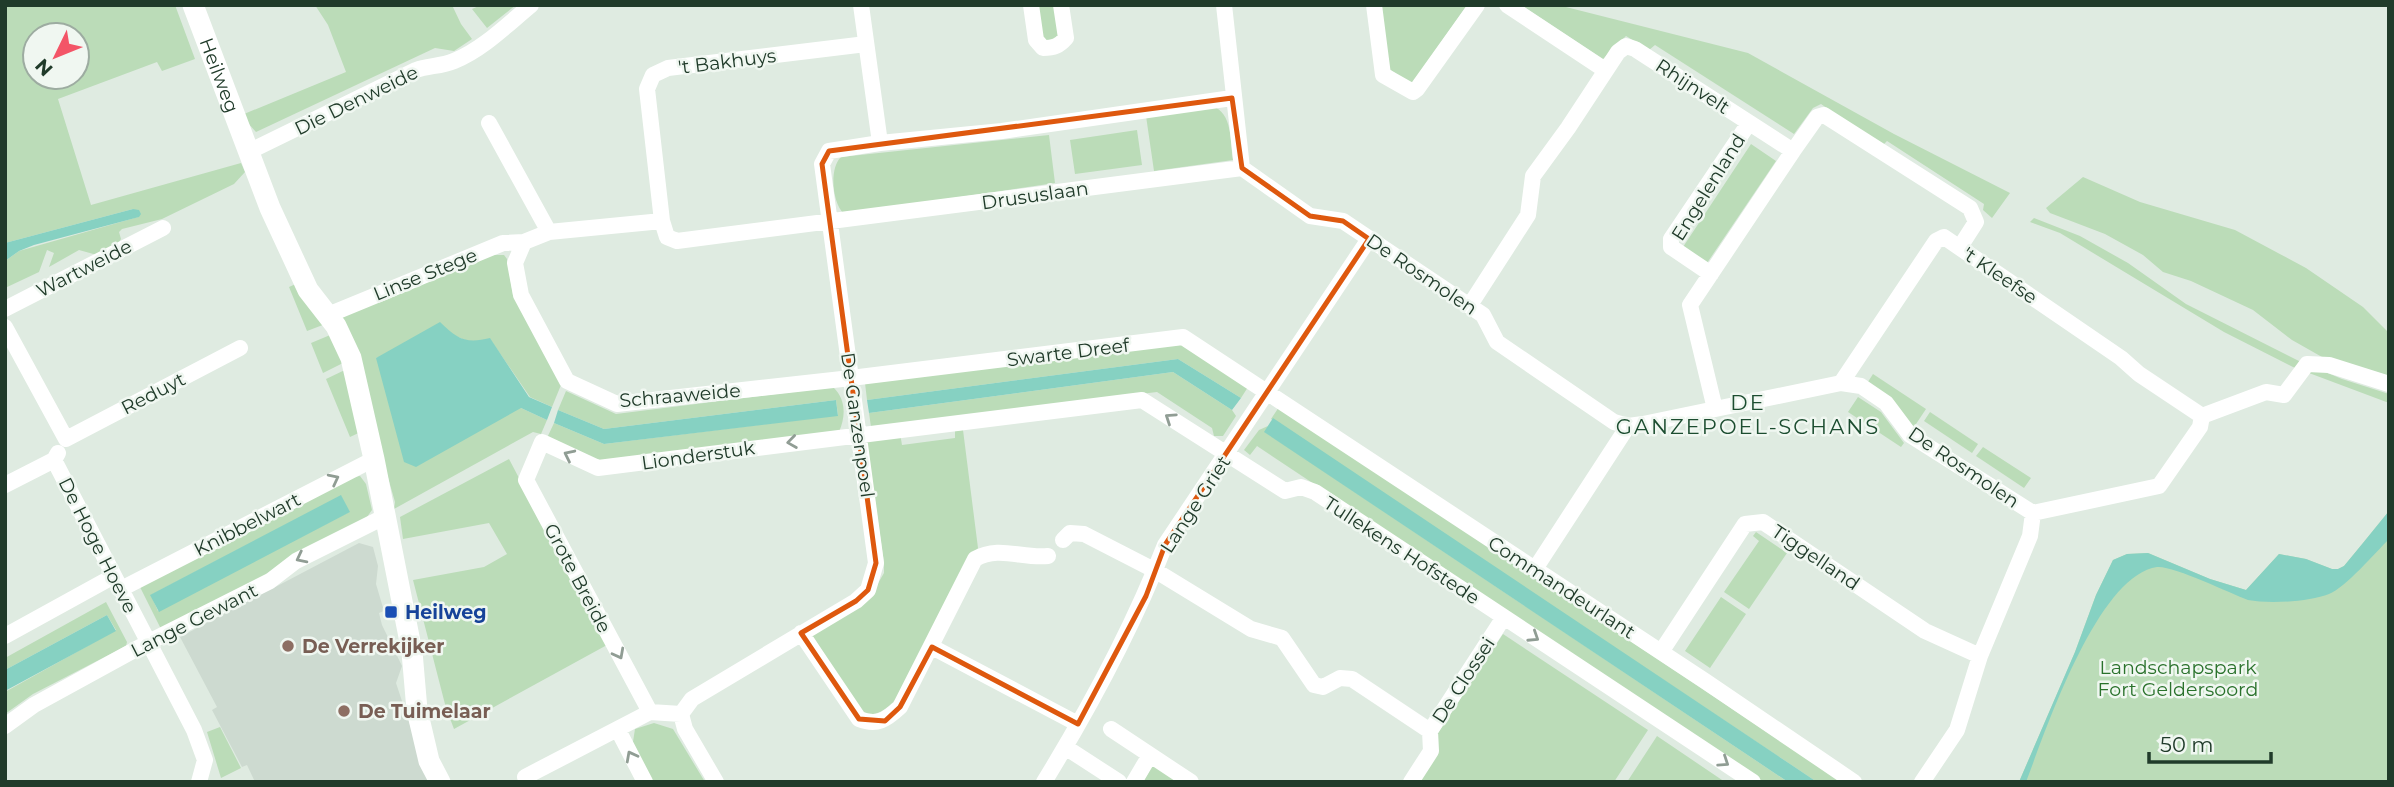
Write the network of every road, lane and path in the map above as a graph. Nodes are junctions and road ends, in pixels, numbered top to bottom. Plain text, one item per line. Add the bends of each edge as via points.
1 (192, 5) edge
2 (531, 5) edge
3 (861, 5) edge
4 (1031, 5) edge
5 (1061, 5) edge
6 (1224, 5) edge
7 (1374, 5) edge
8 (1477, 5) edge
9 (1507, 5) edge
10 (866, 44) junction
11 (1605, 70) junction
12 (1232, 98) junction
13 (489, 123) dead end
14 (1749, 123) junction
15 (880, 143) junction
16 (250, 151) junction
17 (1793, 151) junction
18 (1242, 168) junction
19 (662, 221) junction
20 (829, 223) junction
21 (163, 228) dead end
22 (549, 232) junction
23 (1369, 239) junction
24 (524, 242) junction
25 (1960, 247) junction
26 (1711, 274) junction
27 (1469, 305) junction
28 (5, 309) edge
29 (328, 315) junction
30 (5, 327) edge
31 (240, 348) dead end
32 (851, 378) junction
33 (1841, 383) junction
34 (2389, 384) edge
35 (1268, 394) junction
36 (1715, 409) junction
37 (2202, 416) junction
38 (1628, 426) junction
39 (860, 433) junction
40 (66, 439) junction
41 (542, 442) joint
42 (1226, 456) junction
43 (374, 459) junction
44 (54, 460) junction
45 (5, 485) edge
46 (2033, 513) junction
47 (384, 517) junction
48 (1063, 540) dead end
49 (1048, 556) dead end
50 (1535, 569) junction
51 (1156, 570) junction
52 (118, 582) junction
53 (1504, 617) junction
54 (801, 633) junction
55 (5, 636) edge
56 (149, 642) junction
57 (932, 647) junction
58 (1661, 652) junction
59 (1980, 656) junction
60 (650, 712) junction
61 (681, 714) junction
62 (1078, 724) junction
63 (5, 726) edge
64 (1111, 729) dead end
65 (618, 730) junction
66 (1430, 731) junction
67 (1065, 747) junction
68 (1150, 755) junction
69 (525, 777) dead end
70 (199, 782) edge
71 (440, 782) edge
72 (645, 782) edge
73 (716, 782) edge
74 (1044, 782) edge
75 (1119, 782) edge
76 (1133, 782) edge
77 (1191, 782) edge
78 (1411, 782) edge
79 (1753, 782) edge
80 (1854, 782) edge
81 (1922, 782) edge

1 - 16 street, Heilweg
2 - 16 street, Die Denweide via 453,62 416,70
3 - 10 street
4 - 5 street via 1036,40 1043,48 1052,48 1066,38
6 - 12 street
7 - 8 street via 1383,75 1413,92
9 - 11 street
10 - 15 street
10 - 19 street, 't Bakhuys via 668,68 653,75 647,89
11 - 14 street, Rhijnvelt via 1626,46 1635,49
11 - 27 street, Rhijnvelt via 1533,176 1528,215
12 - 15 street via 1002,131
12 - 18 street
13 - 22 street
14 - 17 street, Rhijnvelt
14 - 26 street, Engelenland via 1671,239 1671,247
15 - 20 street, De Ganzenpoel via 829,151 822,164
16 - 29 street, Heilweg via 308,290
17 - 25 street via 1817,117 1824,115 1970,208 1976,222
17 - 26 street
18 - 20 street, Drususlaan
18 - 23 street, De Rosmolen via 1310,216 1343,221
19 - 20 street via 667,237 677,241
19 - 22 street
20 - 32 street, De Ganzenpoel
21 - 28 street, Wartweide
22 - 24 street
23 - 27 street, De Rosmolen
23 - 35 street, Lange Griet
24 - 29 street, Linse Stege via 503,243
24 - 32 street, Schraaweide via 515,263 521,295 567,381 617,404
25 - 33 street, 't Kleefse via 1944,237 1936,241
25 - 37 street, 't Kleefse
26 - 36 street via 1690,305
27 - 38 street, De Rosmolen via 1483,314 1497,342 1614,422
29 - 43 street, Heilweg via 351,358
30 - 40 street
31 - 40 street, Reduyt
32 - 35 street, Swarte Dreef via 1183,337
32 - 39 street, De Ganzenpoel
33 - 36 street
33 - 46 street, De Rosmolen via 1861,386 1886,403 1910,435
34 - 37 street via 2329,365 2307,364 2284,396 2266,392
35 - 42 street, Lange Griet
35 - 50 street, Commandeurlant
36 - 38 street
37 - 46 street via 2200,427 2159,486
38 - 50 street
39 -> 41 street, Lionderstuk via 598,468
42 -> 39 street, Tullekens Hofstede via 1142,400
39 - 54 street, De Ganzenpoel via 876,563 868,590
40 - 44 street, De Hoge Hoeve
41 -> 60 street, Grote Breide via 526,480
42 - 51 street, Lange Griet via 1166,545
42 - 53 street, Tullekens Hofstede via 1285,491 1301,488 1315,492
43 - 47 street, Heilweg
52 -> 43 street, Knibbelwart
44 - 45 street, De Hoge Hoeve
44 - 52 street, De Hoge Hoeve
46 - 59 street, De Rosmolen via 2031,536
47 -> 56 street, Lange Gewant
47 - 71 street, Heilweg via 412,652 417,710 429,761
48 - 51 street via 1070,533 1084,534
49 - 57 street via 990,552 966,566
50 - 58 street, Commandeurlant
51 - 62 street, Lange Griet
51 - 66 street via 1251,629 1282,638 1314,685 1352,679
52 - 55 street, Knibbelwart
52 - 56 street, De Hoge Hoeve
53 - 66 street, De Clossei
53 -> 79 street, Tullekens Hofstede
54 - 57 street via 859,719 871,724 885,720 900,707
54 - 61 street, De Ganzenpoel via 692,699
56 - 63 street, Lange Gewant via 34,705
56 - 70 street, De Hoge Hoeve via 205,760
57 - 62 street
58 - 59 street, Tiggelland via 1745,524 1763,522 1925,631
58 - 80 street, Commandeurlant
59 - 81 street, De Rosmolen via 1957,730
60 - 61 street
60 - 65 street
61 - 73 street
62 - 67 street, Lange Griet
64 - 68 street
65 - 69 street
72 -> 65 street
66 - 78 street, De Clossei via 1432,751
67 - 74 street, Lange Griet
67 - 75 street
68 - 76 street
68 - 77 street

